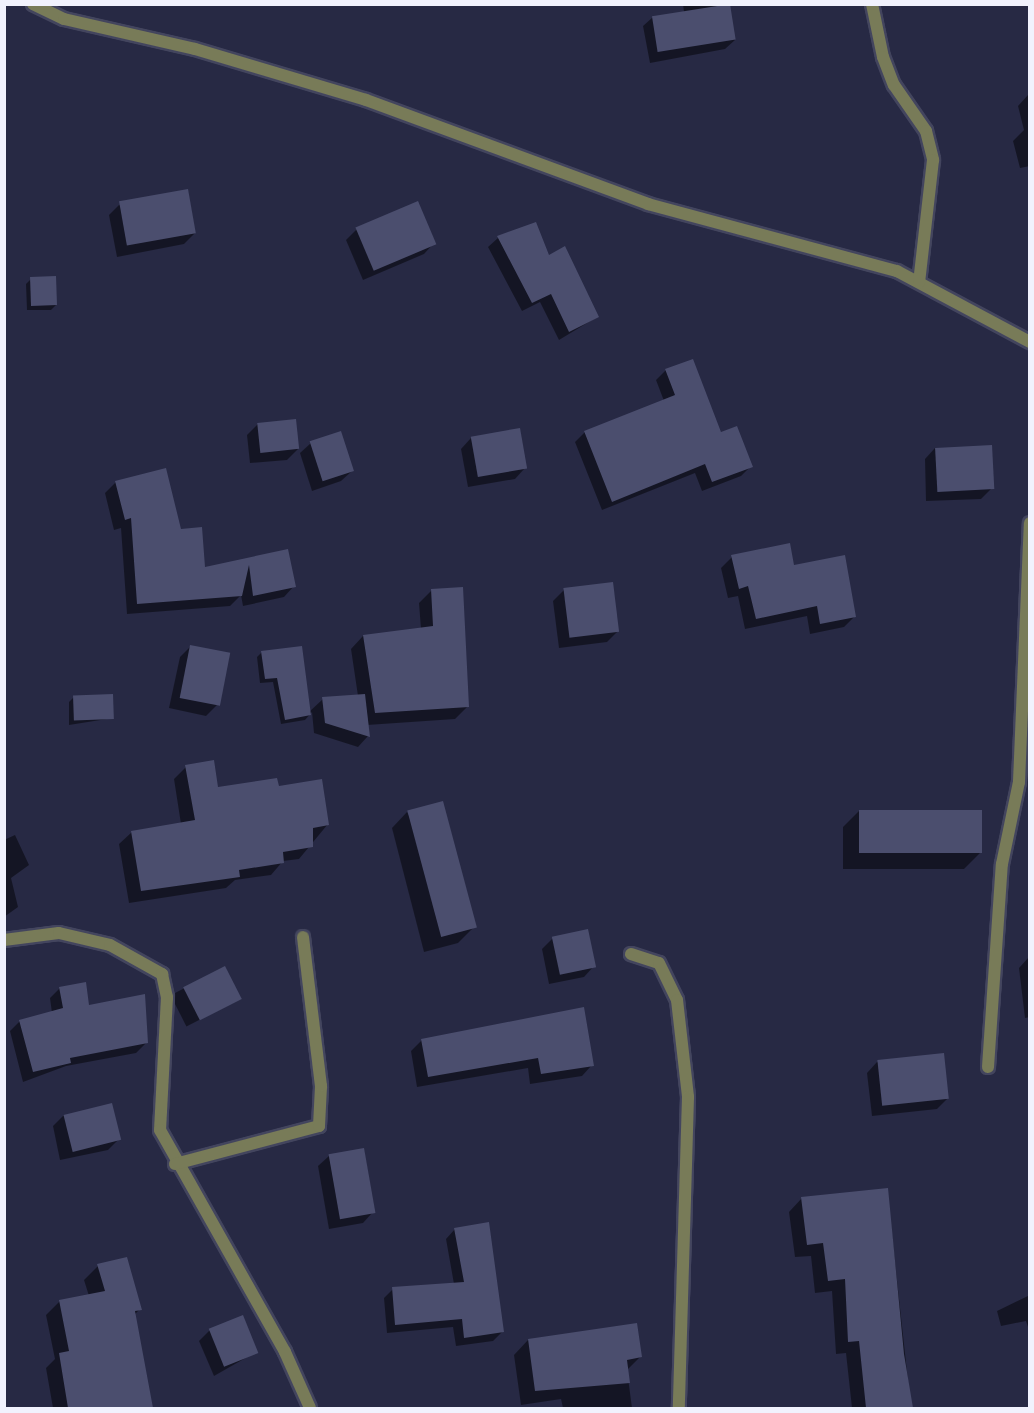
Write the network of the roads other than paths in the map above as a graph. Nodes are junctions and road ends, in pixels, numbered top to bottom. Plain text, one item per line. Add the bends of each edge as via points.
1 (33, 4) edge
2 (872, 4) edge
3 (919, 282) junction
4 (1029, 342) edge
5 (1029, 523) edge
6 (303, 937) dead end
7 (4, 940) edge
8 (631, 954) dead end
9 (988, 1066) dead end
10 (175, 1164) junction
11 (310, 1408) edge
12 (680, 1408) edge

1 - 3 street via 64,19 281,73 648,204 851,256
2 - 3 street via 883,57 894,86 927,131 933,160
3 - 4 street
5 - 9 street via 1019,782 1002,864
6 - 10 street via 321,1086 319,1126
7 - 10 street via 59,933 110,945 162,974 167,997 160,1130
8 - 12 street via 660,963 677,1000 688,1097
10 - 11 street via 199,1194

